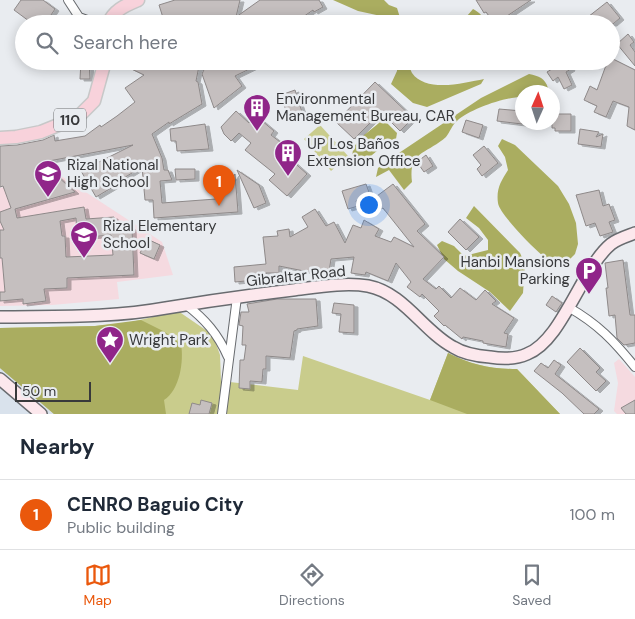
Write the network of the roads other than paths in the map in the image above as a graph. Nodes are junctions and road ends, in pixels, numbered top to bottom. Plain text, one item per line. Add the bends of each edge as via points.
1 (68, 0) edge
2 (138, 0) edge
3 (78, 15) edge
4 (112, 15) edge
5 (103, 70) edge
6 (0, 138) edge
7 (635, 233) edge
8 (237, 297) junction
9 (185, 304) junction
10 (568, 307) junction
11 (0, 317) edge
12 (228, 357) junction
13 (635, 367) edge
14 (0, 379) edge
15 (41, 414) edge
16 (222, 414) edge

1 - 3 street
2 - 4 main road
5 - 6 main road, 110 via 94,101 78,117 41,132
7 - 10 street, Gibraltar Road via 612,243 590,270
8 - 9 street, Gibraltar Road
8 - 10 street, Gibraltar Road via 319,286 375,287 410,310 452,346 495,358 516,357 536,350
8 - 12 street
9 - 11 street, Gibraltar Road via 90,316
9 - 12 street via 215,331
10 - 13 street via 601,329
12 - 16 street
14 - 15 street

